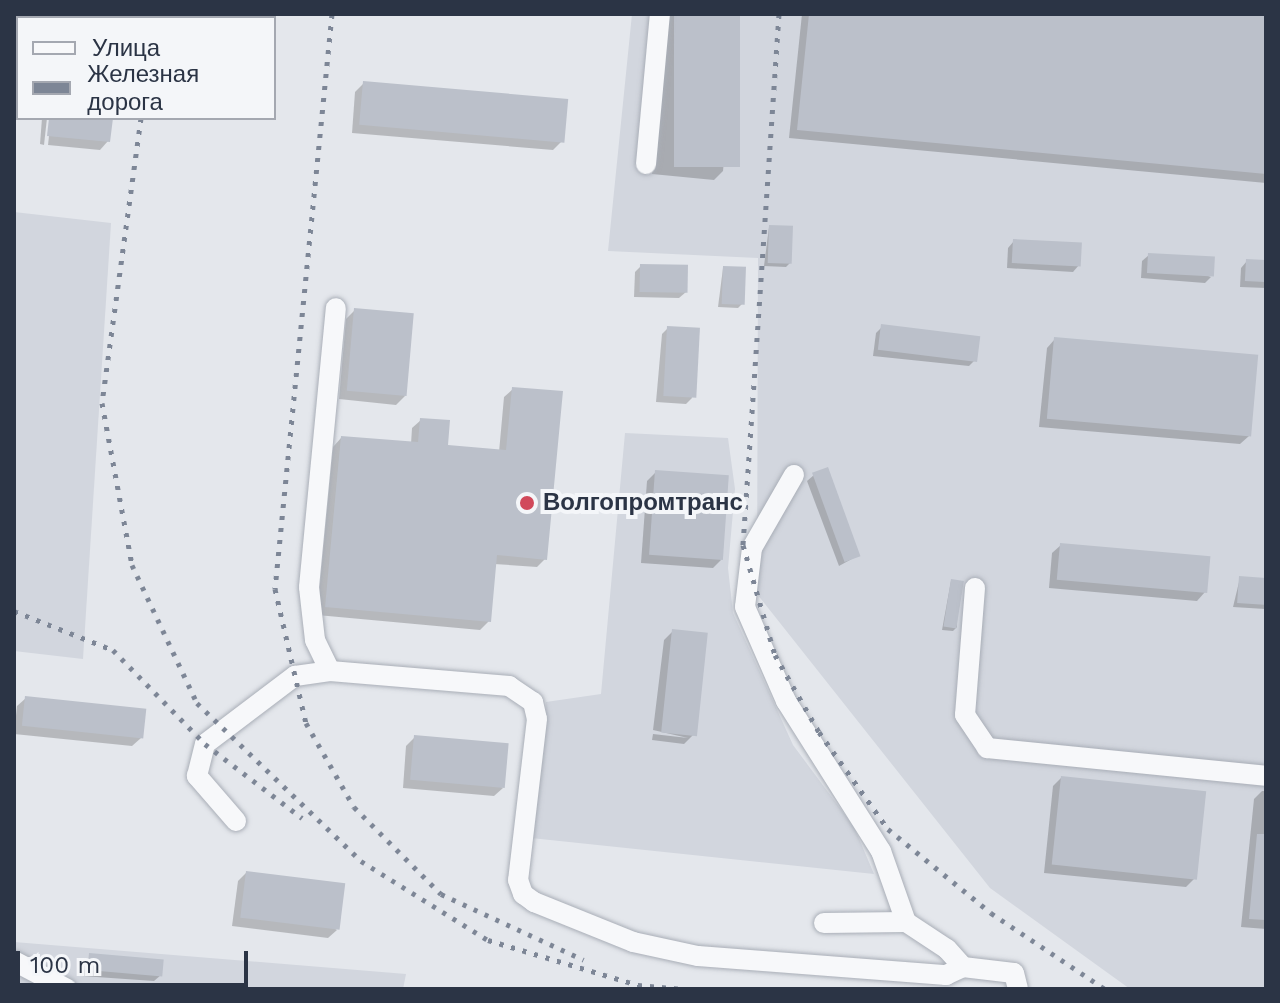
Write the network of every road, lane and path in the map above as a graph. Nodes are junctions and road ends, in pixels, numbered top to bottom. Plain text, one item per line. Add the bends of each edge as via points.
1 (660, 14) edge
2 (646, 164) dead end
3 (336, 308) dead end
4 (794, 475) dead end
5 (975, 588) dead end
6 (330, 671) junction
7 (1266, 776) edge
8 (236, 821) dead end
9 (906, 922) junction
10 (824, 923) dead end
11 (14, 961) edge
12 (963, 967) junction
13 (67, 989) edge
14 (1018, 989) edge

1 - 2 lane
3 - 6 lane via 309,587 315,640
4 - 9 lane via 752,548 745,607 786,701 881,851
5 - 7 lane via 965,715 987,748
6 - 8 lane via 295,676 205,744 197,776
6 - 12 lane via 509,686 533,702 537,719 518,880 523,894 534,902 633,942 698,956 946,975
9 - 10 lane
9 - 12 lane
11 - 13 lane
12 - 14 lane via 1014,973

